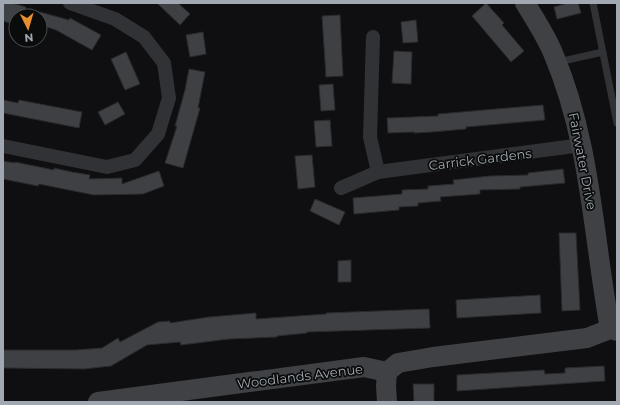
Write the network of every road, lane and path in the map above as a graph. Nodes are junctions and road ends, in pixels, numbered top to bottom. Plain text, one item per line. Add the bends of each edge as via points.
1 (70, 3) edge
2 (525, 3) edge
3 (593, 3) edge
4 (373, 37) dead end
5 (603, 52) junction
6 (556, 62) junction
7 (617, 124) edge
8 (582, 145) junction
9 (3, 146) edge
10 (378, 172) junction
11 (341, 188) dead end
12 (613, 330) edge
13 (387, 372) junction
14 (163, 398) edge
15 (98, 402) edge
16 (387, 402) edge

1 - 9 street via 115,19 144,37 164,63 169,98 158,134 135,160 107,167
2 - 6 street, Fairwater Drive
3 - 5 lane
4 - 10 street via 370,137
5 - 6 lane
5 - 7 lane
6 - 8 street, Fairwater Drive
8 - 10 street, Carrick Gardens
8 - 12 street, Fairwater Drive
10 - 11 street, Carrick Gardens
12 - 13 street via 587,338 398,363
13 - 14 street, Woodlands Avenue via 364,367
13 - 16 street
14 - 15 street, Woodlands Avenue

